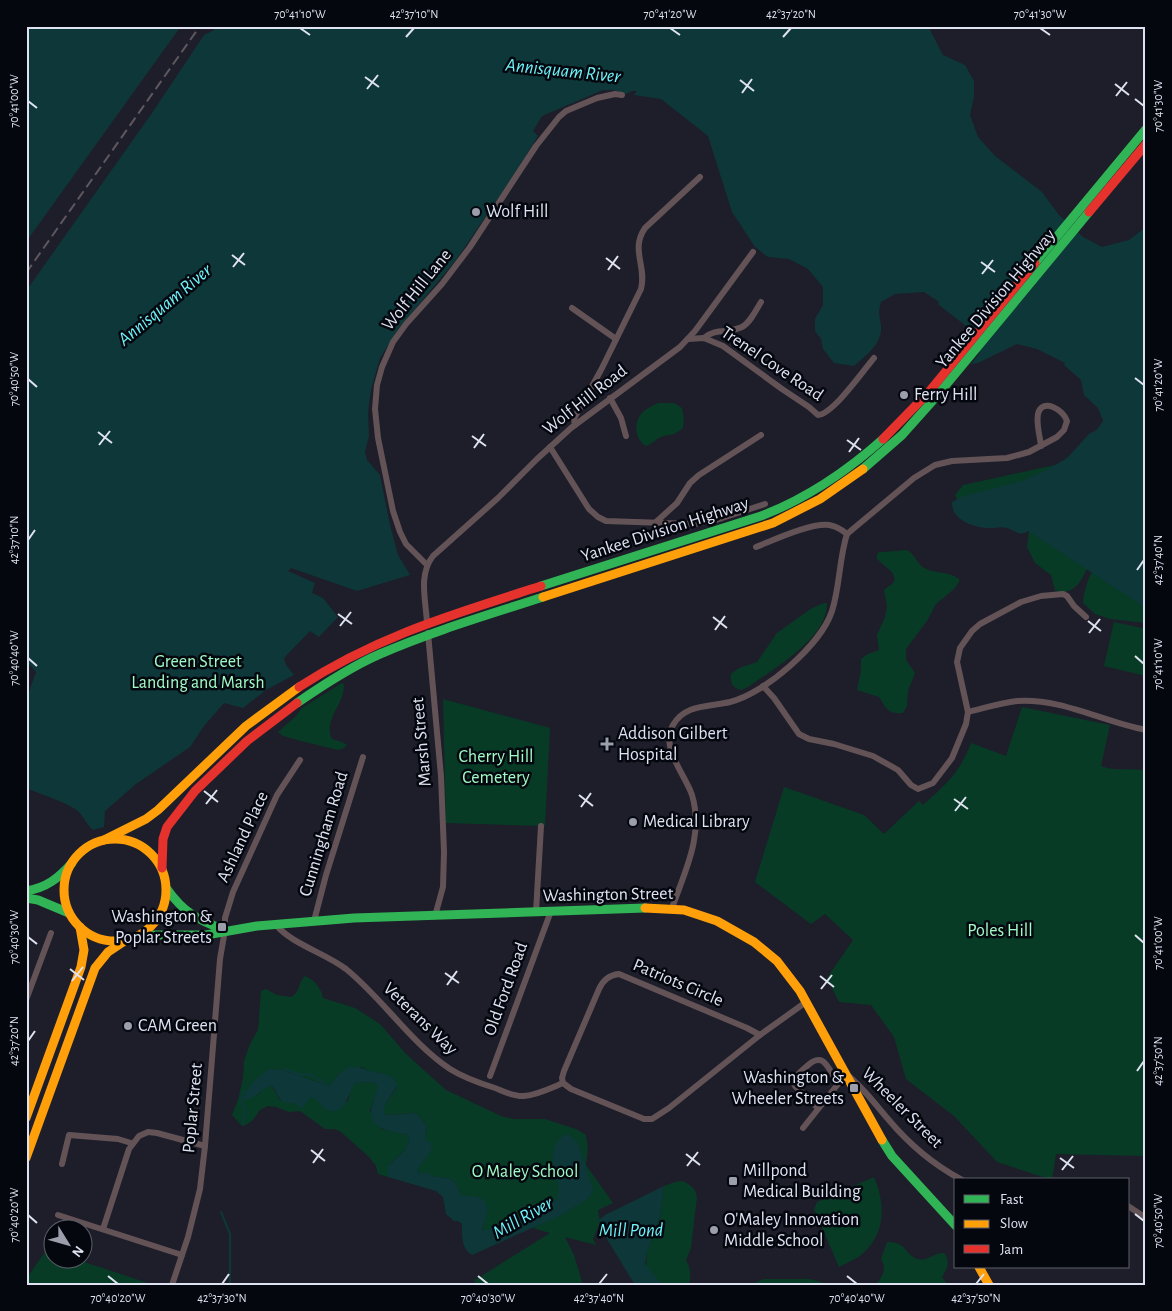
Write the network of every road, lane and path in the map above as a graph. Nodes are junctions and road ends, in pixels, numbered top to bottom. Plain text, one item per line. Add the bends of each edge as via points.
1 (622, 95) dead end
2 (1146, 130) edge
3 (1146, 144) edge
4 (700, 177) dead end
5 (1105, 185) junction
6 (753, 252) dead end
7 (761, 302) dead end
8 (572, 308) dead end
9 (704, 338) junction
10 (616, 339) junction
11 (688, 339) junction
12 (874, 358) dead end
13 (942, 382) junction
14 (610, 398) junction
15 (575, 425) junction
16 (761, 435) dead end
17 (626, 436) dead end
18 (1041, 446) junction
19 (550, 447) junction
20 (765, 504) dead end
21 (656, 522) junction
22 (846, 534) junction
23 (756, 547) dead end
24 (427, 565) junction
25 (1086, 618) dead end
26 (763, 686) junction
27 (968, 712) junction
28 (1146, 730) edge
29 (364, 757) dead end
30 (300, 760) dead end
31 (541, 826) dead end
32 (104, 840) junction
33 (72, 863) junction
34 (162, 868) junction
35 (167, 890) junction
36 (26, 891) edge
37 (26, 898) edge
38 (672, 908) junction
39 (550, 911) junction
40 (536, 912) junction
41 (69, 913) junction
42 (435, 916) junction
43 (314, 921) junction
44 (276, 925) junction
45 (80, 927) junction
46 (225, 930) junction
47 (51, 933) dead end
48 (140, 935) junction
49 (127, 940) junction
50 (26, 1000) edge
51 (806, 1002) junction
52 (760, 1035) junction
53 (846, 1074) junction
54 (490, 1076) dead end
55 (838, 1082) junction
56 (563, 1083) junction
57 (818, 1108) junction
58 (26, 1118) edge
59 (803, 1128) dead end
60 (131, 1143) junction
61 (206, 1146) junction
62 (26, 1158) edge
63 (62, 1164) dead end
64 (959, 1178) edge
65 (1130, 1207) edge
66 (58, 1215) dead end
67 (1146, 1218) edge
68 (954, 1224) edge
69 (103, 1229) junction
70 (182, 1255) junction
71 (1146, 1258) edge
72 (1146, 1266) edge
73 (980, 1268) edge
74 (172, 1285) edge
75 (989, 1285) edge

1 - 24 street, Wolf Hill Lane via 597,98 559,117 536,146 470,247 393,342 382,367 375,409 393,511 406,544
2 - 5 main road, Yankee Division Highway
3 - 5 main road, Yankee Division Highway
4 - 10 street via 641,235 638,245 642,285
5 - 13 main road, Yankee Division Highway
6 - 11 street, Wolf Hill Road
7 - 9 street via 742,328
8 - 10 street
9 - 11 street, Trenel Cove Road
9 - 12 street, Trenel Cove Road via 729,350 818,415 832,407
10 - 15 street via 574,419
11 - 14 street, Wolf Hill Road
13 - 32 main road, Yankee Division Highway via 872,450 835,479 798,500 739,524 434,620 352,656 299,687 247,726 146,819
13 - 34 main road, Yankee Division Highway via 913,422 864,468 826,496 784,518 435,632 378,655 331,680 247,741 206,779 170,822 163,839
14 - 15 street, Wolf Hill Road
14 - 17 street
15 - 19 street, Wolf Hill Road
16 - 21 street via 690,483 677,503
18 - 18 street via 1038,415 1041,409 1053,406 1064,414 1066,425 1057,436
18 - 22 street via 1007,458 935,465 914,478
19 - 21 street via 581,498 598,517 615,522
19 - 24 street, Wolf Hill Road via 436,552
20 - 21 street via 702,523
22 - 23 street via 828,525 814,526
22 - 26 street via 830,616 811,645
24 - 42 street, Marsh Street via 424,578 444,844 443,886
25 - 27 street via 1063,594 1036,596 980,624 967,637 958,658
26 - 27 street via 799,734 873,756 898,770 918,789 933,783 952,758
26 - 38 street via 731,702 684,712 669,732 671,750 692,796 697,824 693,847
27 - 28 street via 993,704 1028,701 1072,708
29 - 43 street, Cunningham Road
30 - 46 street, Ashland Place via 277,795 233,892
31 - 40 street
32 - 33 main road via 86,848
32 - 34 main road via 121,839 138,844 151,853
33 - 36 main road via 52,883
33 - 41 main road via 64,888
34 - 35 main road
35 - 46 main road, Washington Street via 186,914
35 - 48 main road via 157,920
37 - 41 main road
38 - 39 main road, Washington Street
38 - 51 main road, Washington Street via 717,921 754,942 777,960
39 - 40 main road, Washington Street
39 - 54 street, Old Ford Road
40 - 42 main road, Washington Street
41 - 45 main road
42 - 43 main road, Washington Street
43 - 44 main road, Washington Street
44 - 46 main road, Washington Street
44 - 56 street, Veterans Way via 282,933 347,970 425,1048 462,1076 522,1096
45 - 49 main road via 104,940
45 - 58 main road via 84,950 81,967
46 - 48 main road, Washington Street via 206,935
46 - 61 street, Poplar Street
47 - 50 street
48 - 49 main road
49 - 62 main road via 108,952 95,968
51 - 52 street
51 - 53 main road, Washington Street
52 - 56 street via 652,1120 570,1089
52 - 56 street, Patriots Circle via 614,974 600,988 564,1071
53 - 55 street
53 - 64 street, Wheeler Street via 860,1085 908,1140
53 - 68 main road, Washington Street via 892,1156
55 - 57 street
55 - 57 street via 818,1058 798,1073 793,1082 795,1086
57 - 59 street
60 - 61 street via 152,1132
60 - 63 street via 69,1135
60 - 69 street
61 - 70 street, Poplar Street via 196,1206
65 - 67 street
66 - 69 street
69 - 70 street
70 - 74 street, Poplar Street
71 - 72 street
73 - 75 main road

